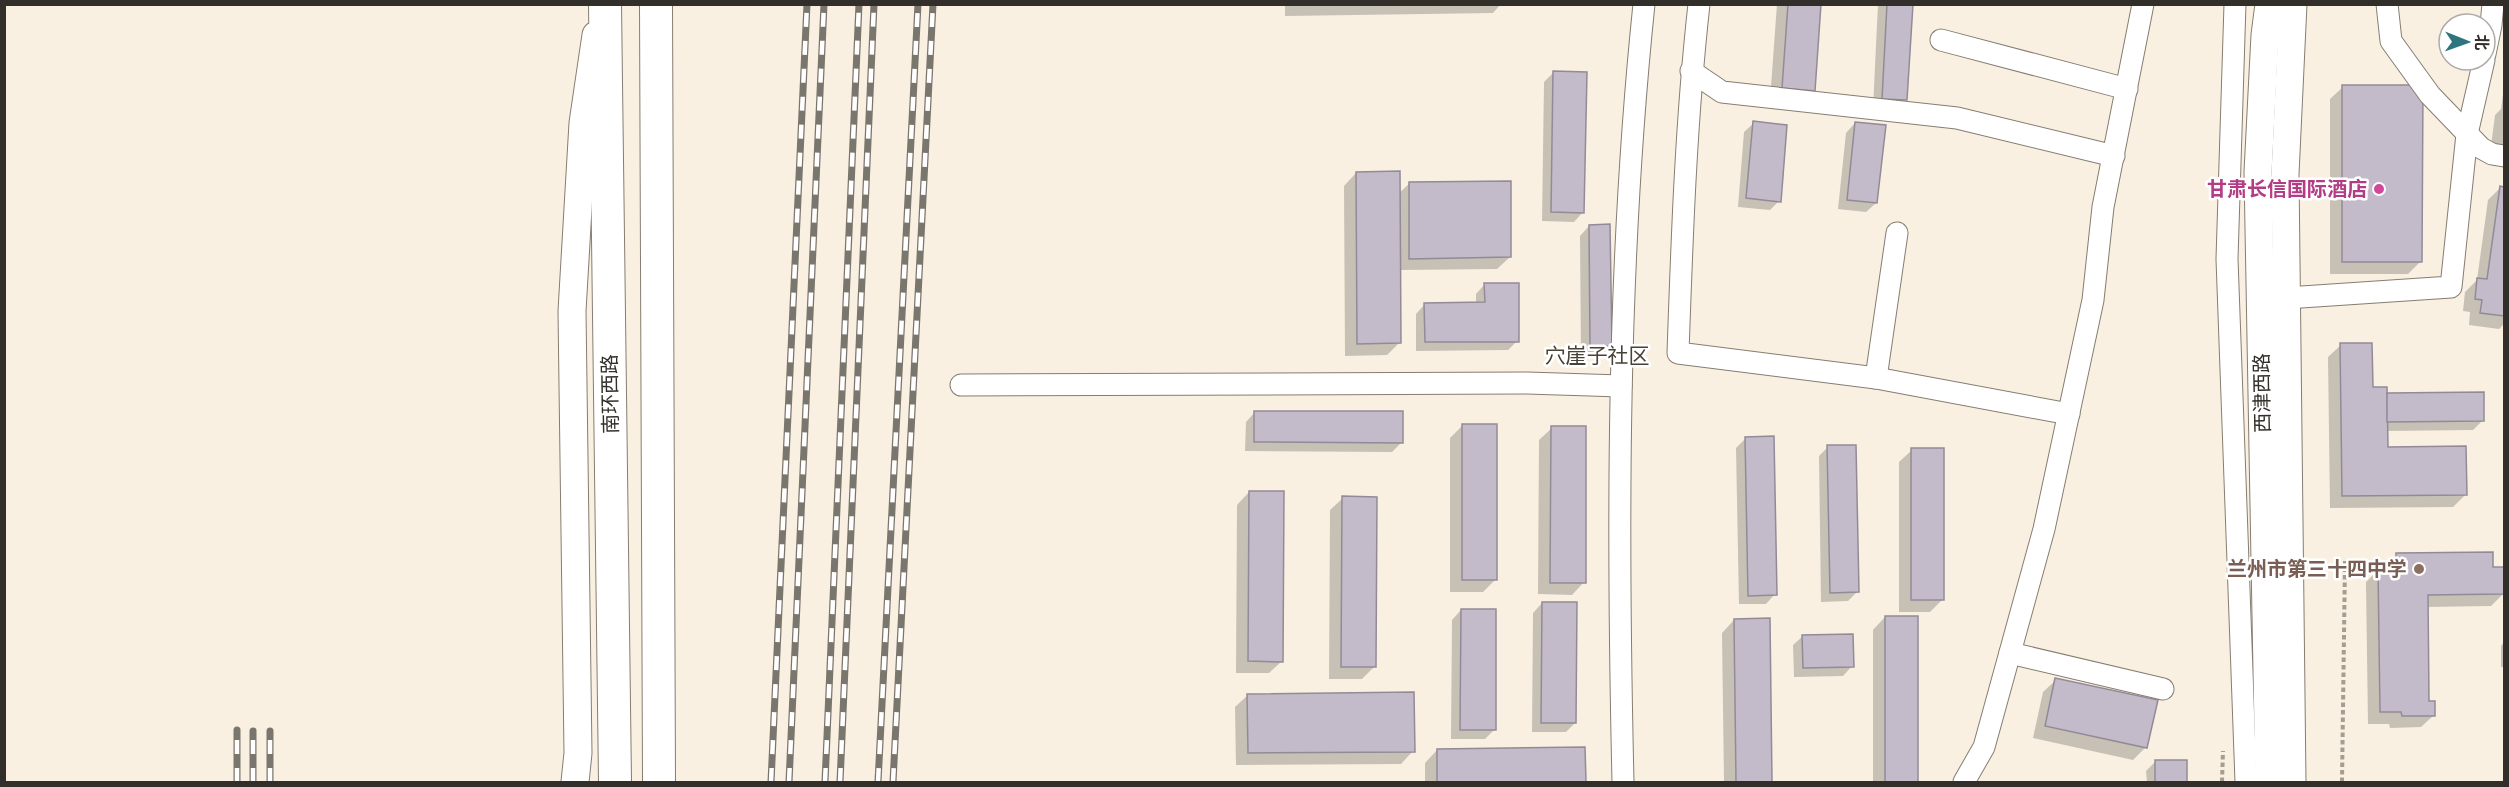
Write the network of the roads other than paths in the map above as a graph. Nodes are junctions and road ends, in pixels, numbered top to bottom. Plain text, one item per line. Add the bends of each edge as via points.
1 (602, 4) edge
2 (656, 4) edge
3 (1644, 4) edge
4 (1699, 4) edge
5 (2143, 4) edge
6 (2235, 4) edge
7 (2269, 4) edge
8 (2293, 4) edge
9 (2386, 4) edge
10 (1941, 40) dead end
11 (1691, 71) junction
12 (2481, 72) edge
13 (2127, 88) junction
14 (2467, 134) junction
15 (2114, 156) junction
16 (2505, 156) edge
17 (1897, 233) dead end
18 (2286, 298) junction
19 (1876, 378) junction
20 (961, 386) dead end
21 (1621, 386) junction
22 (2069, 414) junction
23 (2010, 653) junction
24 (2163, 689) dead end
25 (575, 783) edge
26 (615, 783) edge
27 (659, 783) edge
28 (1623, 783) edge
29 (1964, 783) edge
30 (2246, 783) edge
31 (2268, 783) edge
32 (2292, 783) edge

1 - 25 main road via 583,123 573,311 578,753
1 - 26 highway, 南环西路
2 - 27 highway
3 - 21 street via 1632,116
4 - 11 street
5 - 13 street
6 - 30 street via 2227,259
7 - 31 main road, 西津西路 via 2258,172
8 - 18 main road, 西津西路 via 2285,174
9 - 14 street via 2391,41 2430,95
10 - 13 street
11 - 15 street via 1722,92 1957,118
11 - 19 street via 1678,353
12 - 14 street
13 - 15 street
14 - 16 street via 2481,148
14 - 18 street via 2451,287
15 - 22 street via 2103,207 2093,300
17 - 19 street
18 - 32 main road, 西津西路
19 - 22 street
20 - 21 street
21 - 28 street via 1619,623
22 - 23 street via 2044,529
23 - 24 street
23 - 29 street via 1984,747

